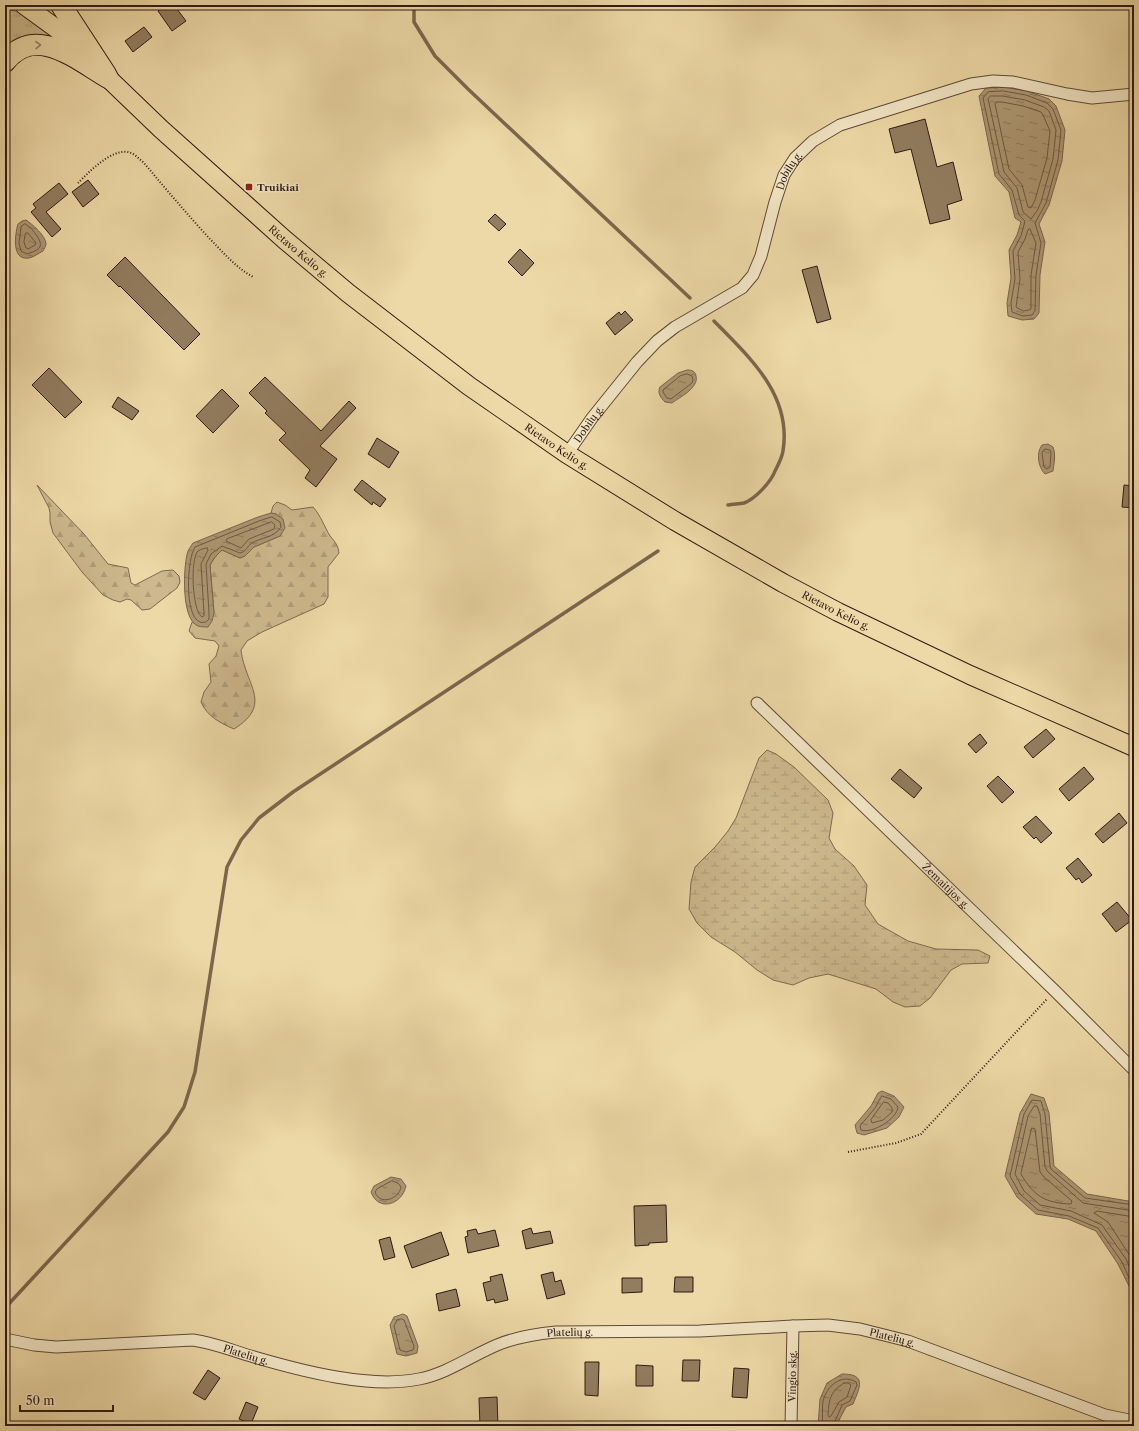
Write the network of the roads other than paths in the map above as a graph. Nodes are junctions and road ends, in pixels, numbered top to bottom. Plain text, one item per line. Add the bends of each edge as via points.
1 (24, 5) edge
2 (40, 5) edge
3 (61, 5) edge
4 (57, 29) junction
5 (5, 62) edge
6 (108, 78) junction
7 (1134, 94) edge
8 (567, 454) junction
9 (757, 704) dead end
10 (1134, 747) edge
11 (1134, 1070) edge
12 (793, 1326) junction
13 (5, 1339) edge
14 (1134, 1421) edge
15 (791, 1426) edge

1 - 4 main road, Rietavo Kelio g.
2 - 4 main road, Rietavo Kelio g.
3 - 6 highway
4 - 6 main road, Rietavo Kelio g.
5 -> 6 highway via 10,55 23,47 50,45
6 - 8 main road, Rietavo Kelio g. via 240,200 348,293 469,386
7 - 8 street, Dobilų g. via 1092,98 1013,82 971,84 840,125 813,141 795,158 784,175 761,256 753,275 742,288 675,327 637,362
8 - 10 main road, Rietavo Kelio g. via 687,529 838,612 970,675
9 - 11 street, Žemaitijos g.
12 - 13 street, Platelių g. via 700,1331 536,1334 497,1345 435,1374 419,1379 387,1382 365,1381 296,1369 212,1343 193,1340 56,1347
12 - 14 street, Platelių g. via 828,1325 860,1329 908,1341 1105,1415
12 - 15 street, Vingio skg.

